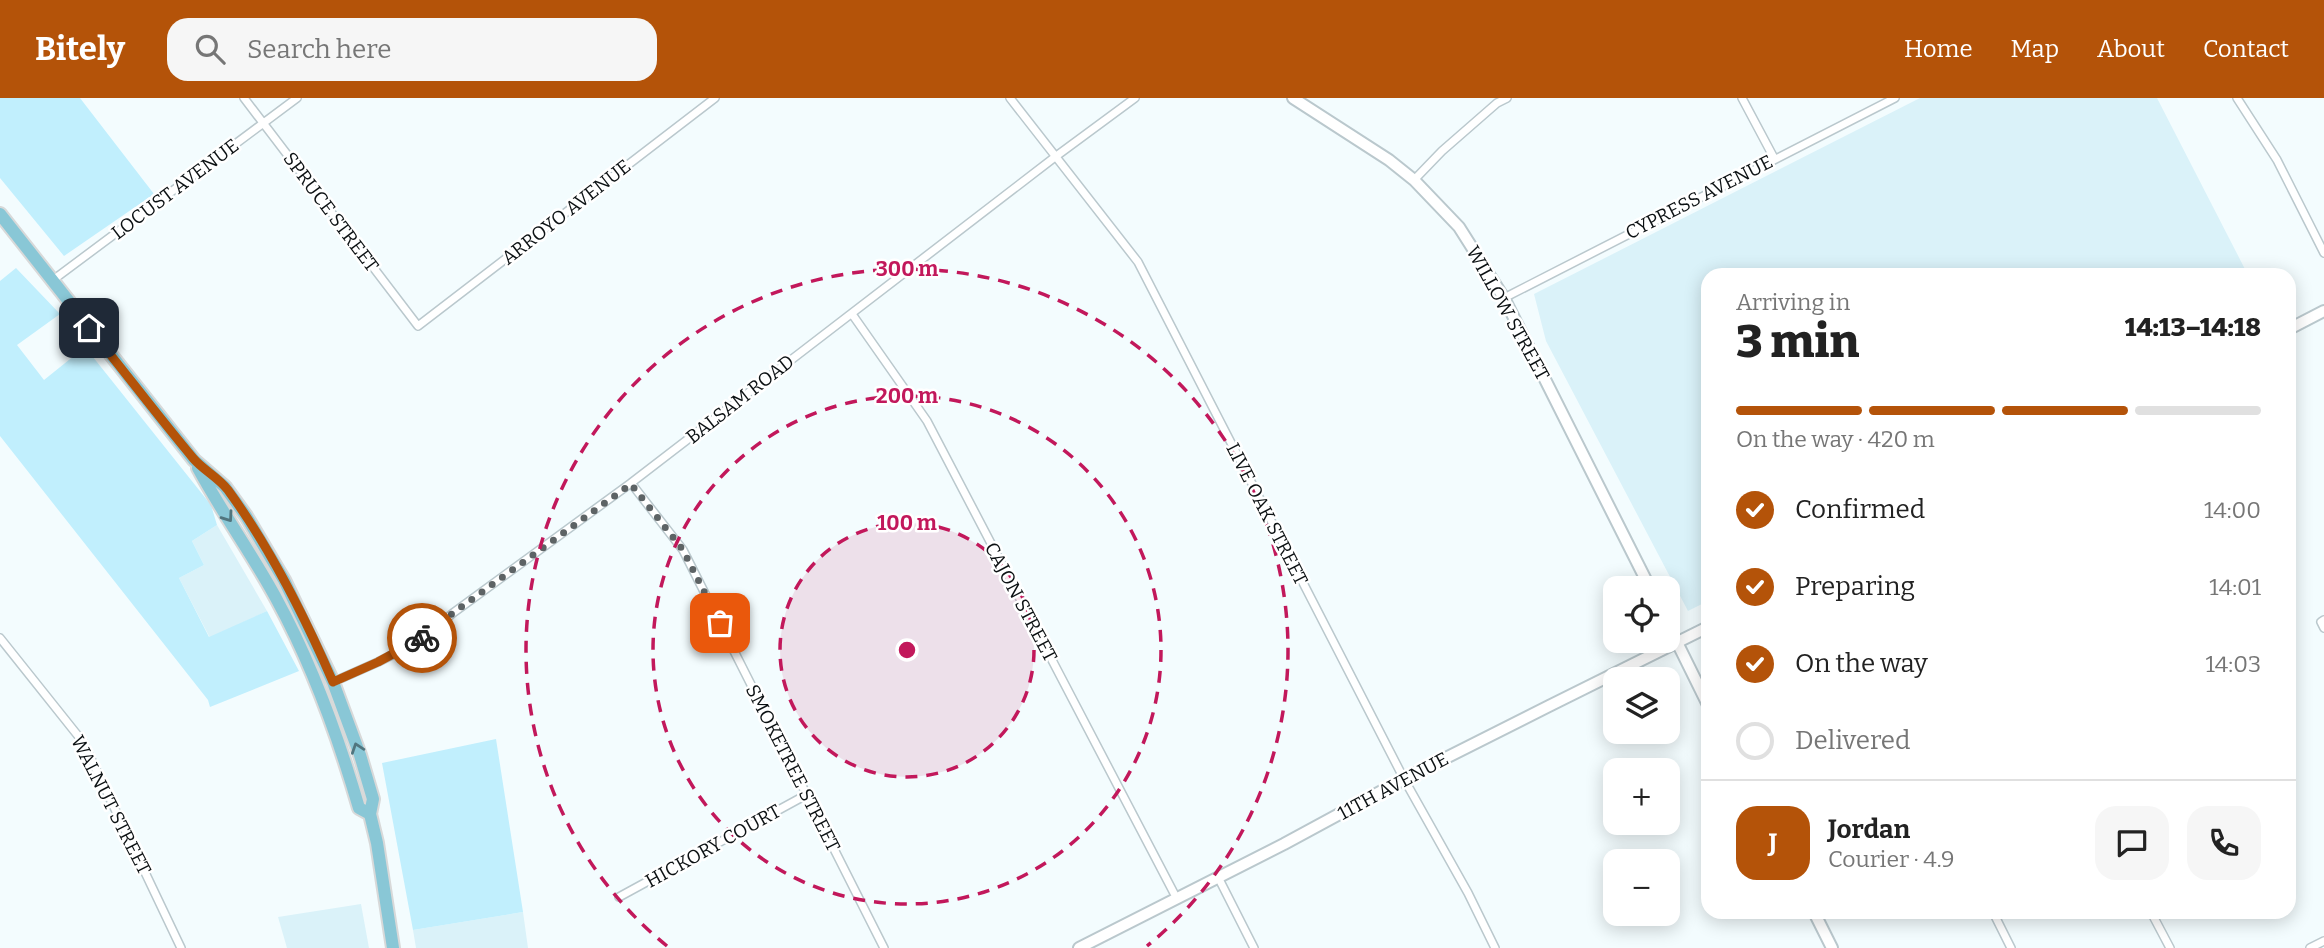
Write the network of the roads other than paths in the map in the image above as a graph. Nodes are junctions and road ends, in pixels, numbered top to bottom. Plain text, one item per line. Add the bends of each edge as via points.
1 (244, 98) edge
2 (297, 98) edge
3 (715, 98) edge
4 (1010, 98) edge
5 (1135, 98) edge
6 (1293, 98) edge
7 (1507, 98) edge
8 (1742, 98) edge
9 (1895, 98) edge
10 (2237, 98) edge
11 (263, 124) junction
12 (1055, 157) junction
13 (1774, 158) junction
14 (1414, 180) junction
15 (0, 214) edge
16 (2324, 253) edge
17 (53, 280) junction
18 (1504, 298) junction
19 (2324, 311) edge
20 (852, 313) junction
21 (2296, 325) edge
22 (418, 327) joint
23 (193, 458) junction
24 (631, 484) junction
25 (1644, 576) edge
26 (277, 599) junction
27 (1701, 631) edge
28 (0, 638) edge
29 (1680, 641) edge
30 (1680, 649) edge
31 (1656, 653) edge
32 (333, 682) junction
33 (1701, 691) edge
34 (1404, 779) junction
35 (806, 795) junction
36 (370, 814) junction
37 (1218, 877) junction
38 (619, 897) dead end
39 (1177, 899) junction
40 (1818, 919) edge
41 (1996, 919) edge
42 (2154, 919) edge
43 (2324, 941) edge
44 (181, 948) edge
45 (393, 948) edge
46 (884, 948) edge
47 (1079, 948) edge
48 (1254, 948) edge
49 (1495, 948) edge
50 (1832, 948) edge
51 (2011, 948) edge
52 (2169, 948) edge
53 (2309, 948) edge

1 - 11 street, SPRUCE STREET
2 - 11 street, LOCUST AVENUE
3 - 22 street, ARROYO AVENUE
4 - 12 street, LIVE OAK STREET
5 - 12 street, BALSAM ROAD
6 - 14 street, WILLOW STREET
7 - 14 street
8 - 13 street
9 - 13 street, CYPRESS AVENUE
10 - 16 street via 2277,160
11 - 17 street, LOCUST AVENUE
11 - 22 street, SPRUCE STREET
12 - 20 street, BALSAM ROAD
12 - 34 street, LIVE OAK STREET via 1138,262
13 - 18 street, CYPRESS AVENUE
14 - 18 street, WILLOW STREET via 1460,227
15 - 17 main road
17 - 23 main road
18 - 25 street, WILLOW STREET
19 - 21 street
20 - 24 street, BALSAM ROAD
20 - 39 street, CAJON STREET via 927,421
23 -> 26 main road
23 - 32 main road via 225,487 246,516 284,579
24 - 32 street, BALSAM ROAD via 421,640
24 - 35 street, SMOKETREE STREET via 683,550
26 - 32 main road via 322,673
26 - 36 main road via 326,706 359,808
27 - 29 street, 11TH AVENUE
28 - 44 street, WALNUT STREET via 83,742
30 - 33 street
31 - 34 street, 11TH AVENUE
36 -> 32 main road via 373,799
34 - 37 street, 11TH AVENUE
34 - 49 street, LIVE OAK STREET
35 - 38 street, HICKORY COURT
35 - 46 street, SMOKETREE STREET
36 - 45 main road
37 - 39 street, 11TH AVENUE
37 - 48 street
39 - 47 street, 11TH AVENUE
40 - 50 street
41 - 51 street
42 - 52 street
43 - 53 street

